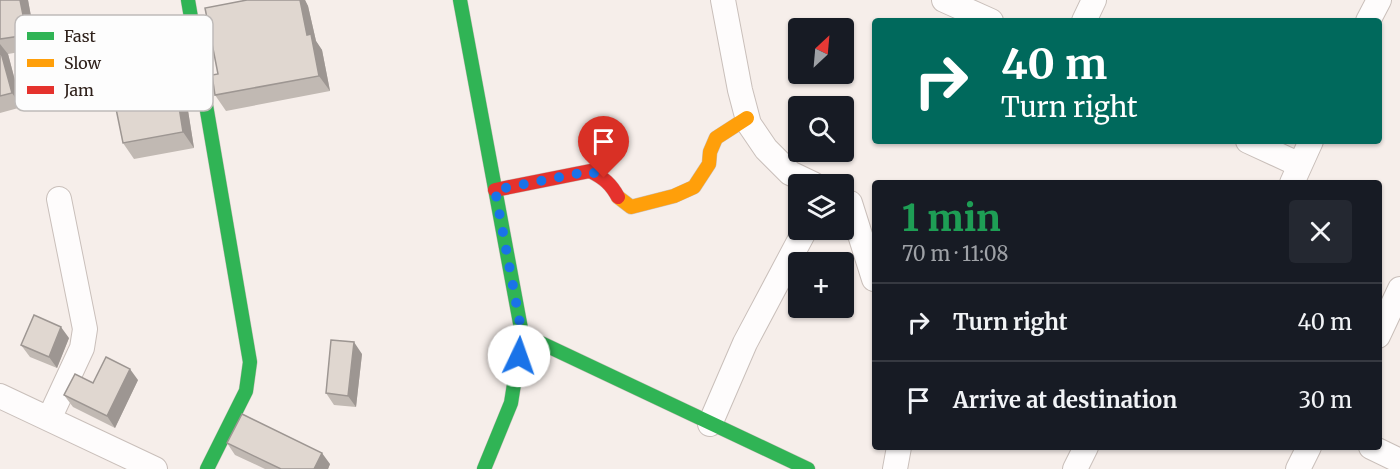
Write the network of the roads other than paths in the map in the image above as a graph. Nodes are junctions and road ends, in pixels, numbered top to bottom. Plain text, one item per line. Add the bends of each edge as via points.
1 (188, 0) edge
2 (460, 0) edge
3 (723, 0) edge
4 (944, 0) edge
5 (1094, 0) edge
6 (191, 15) edge
7 (984, 18) edge
8 (1085, 18) edge
9 (207, 111) edge
10 (747, 118) junction
11 (1252, 144) edge
12 (1310, 144) edge
13 (792, 174) edge
14 (1296, 174) edge
15 (495, 190) junction
16 (59, 198) dead end
17 (854, 205) edge
18 (872, 214) edge
19 (854, 223) edge
20 (800, 240) edge
21 (872, 273) edge
22 (1400, 289) edge
23 (1382, 327) edge
24 (522, 334) junction
25 (0, 396) edge
26 (49, 419) junction
27 (710, 424) junction
28 (899, 450) edge
29 (1084, 450) edge
30 (1308, 450) edge
31 (1377, 450) edge
32 (1400, 461) edge
33 (155, 469) edge
34 (207, 469) edge
35 (484, 469) edge
36 (808, 469) edge
37 (896, 469) edge
38 (1075, 469) edge
39 (1298, 469) edge

1 - 6 street
2 - 15 street
3 - 10 street
4 - 7 street
5 - 8 street
9 - 34 street via 250,362 246,391
10 - 13 street via 766,149
10 - 15 street via 716,138 709,164 694,187 674,196 631,207 619,199 604,178 590,171
11 - 14 street
12 - 14 street
15 - 24 street
16 - 26 street via 85,329 82,348
17 - 18 street
19 - 21 street
20 - 27 street via 746,343
22 - 23 street
24 - 27 street
24 - 35 street via 511,403
25 - 26 street
26 - 33 street
27 - 36 street
28 - 37 street
29 - 38 street
30 - 39 street
31 - 32 street

